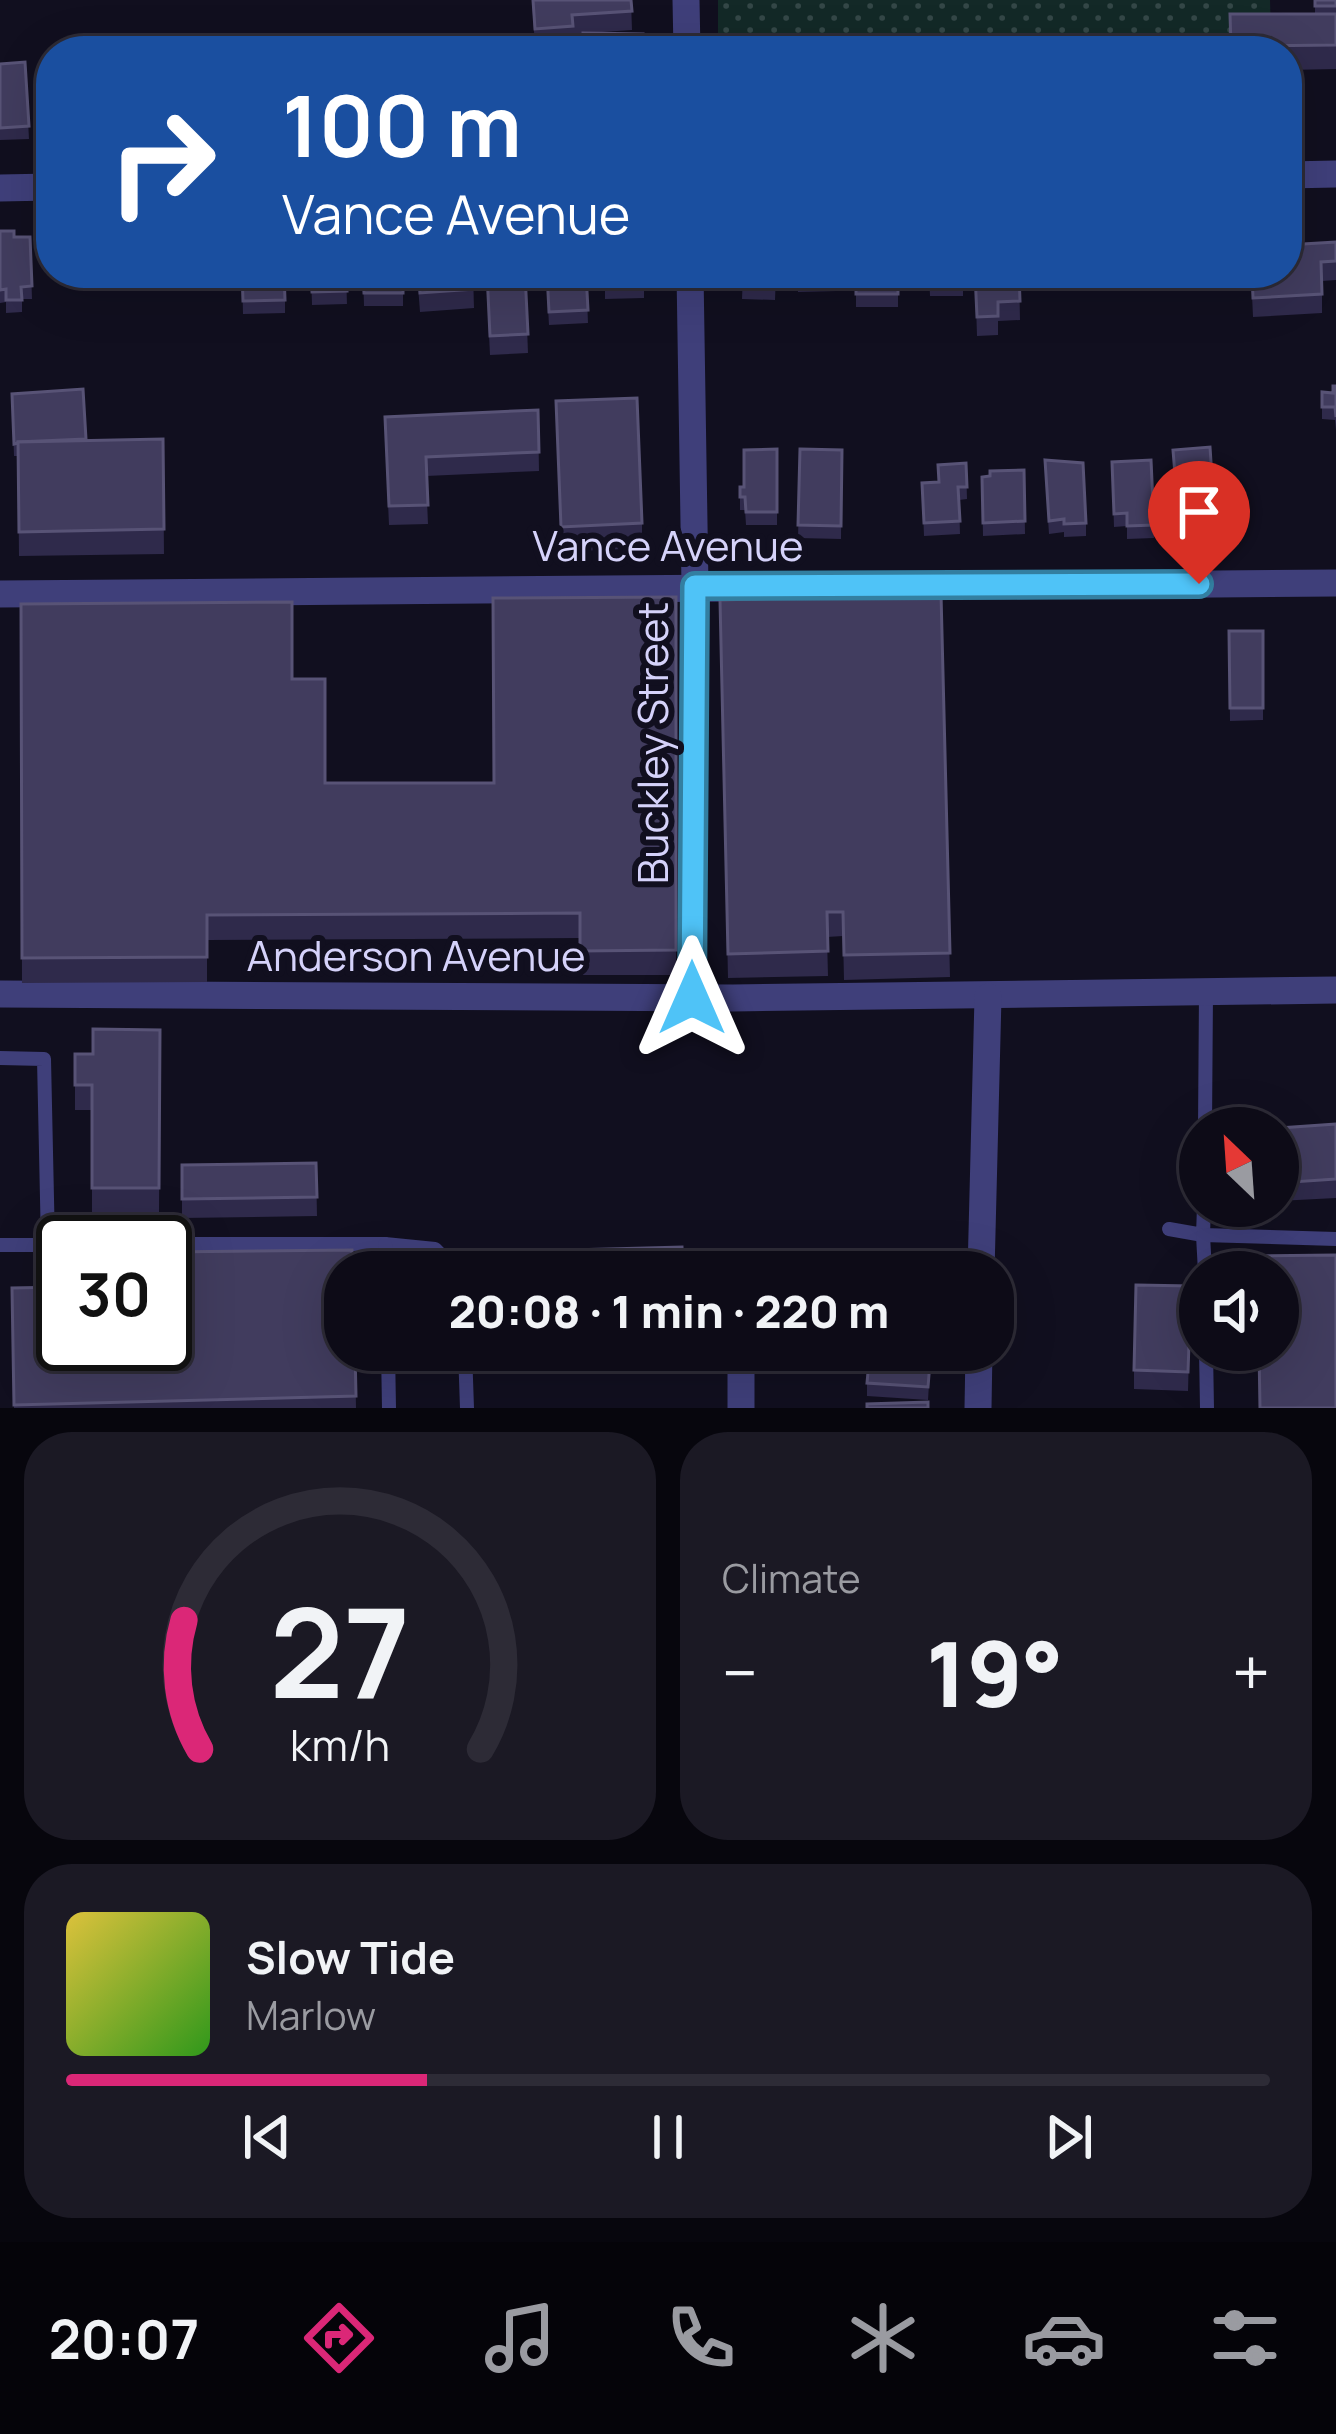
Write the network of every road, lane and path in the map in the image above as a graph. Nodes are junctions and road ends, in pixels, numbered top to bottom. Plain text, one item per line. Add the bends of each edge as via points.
1 (686, 0) edge
2 (687, 36) edge
3 (1336, 174) edge
4 (1302, 175) edge
5 (36, 187) edge
6 (0, 188) edge
7 (690, 288) edge
8 (1336, 583) edge
9 (695, 586) junction
10 (0, 594) edge
11 (1336, 989) edge
12 (1206, 992) junction
13 (0, 994) edge
14 (988, 997) junction
15 (692, 998) junction
16 (0, 1058) edge
17 (1205, 1107) edge
18 (53, 1215) edge
19 (1204, 1227) edge
20 (1169, 1229) dead end
21 (1204, 1235) junction
22 (1336, 1239) edge
23 (192, 1244) edge
24 (385, 1244) junction
25 (36, 1245) edge
26 (0, 1246) edge
27 (385, 1251) edge
28 (437, 1251) edge
29 (982, 1251) edge
30 (1204, 1251) edge
31 (388, 1371) edge
32 (466, 1371) edge
33 (741, 1371) edge
34 (979, 1371) edge
35 (1206, 1371) edge
36 (389, 1408) edge
37 (467, 1408) edge
38 (741, 1408) edge
39 (978, 1408) edge
40 (1207, 1408) edge

1 - 2 street
3 - 4 street
5 - 6 street
7 - 9 street, Buckley Street
8 - 9 street, Vance Avenue
9 - 10 street, Vance Avenue
9 - 15 street, Buckley Street
11 - 12 street, Anderson Avenue
12 - 14 street, Anderson Avenue
12 - 17 lane
13 - 15 street, Anderson Avenue
14 - 15 street, Anderson Avenue
14 - 29 street
16 - 18 lane via 44,1059
19 - 21 lane
20 - 21 lane
21 - 22 lane
21 - 30 lane
23 - 24 lane
24 - 27 lane
24 - 28 lane
25 - 26 lane
31 - 36 lane
32 - 37 lane
33 - 38 street
34 - 39 street
35 - 40 lane

